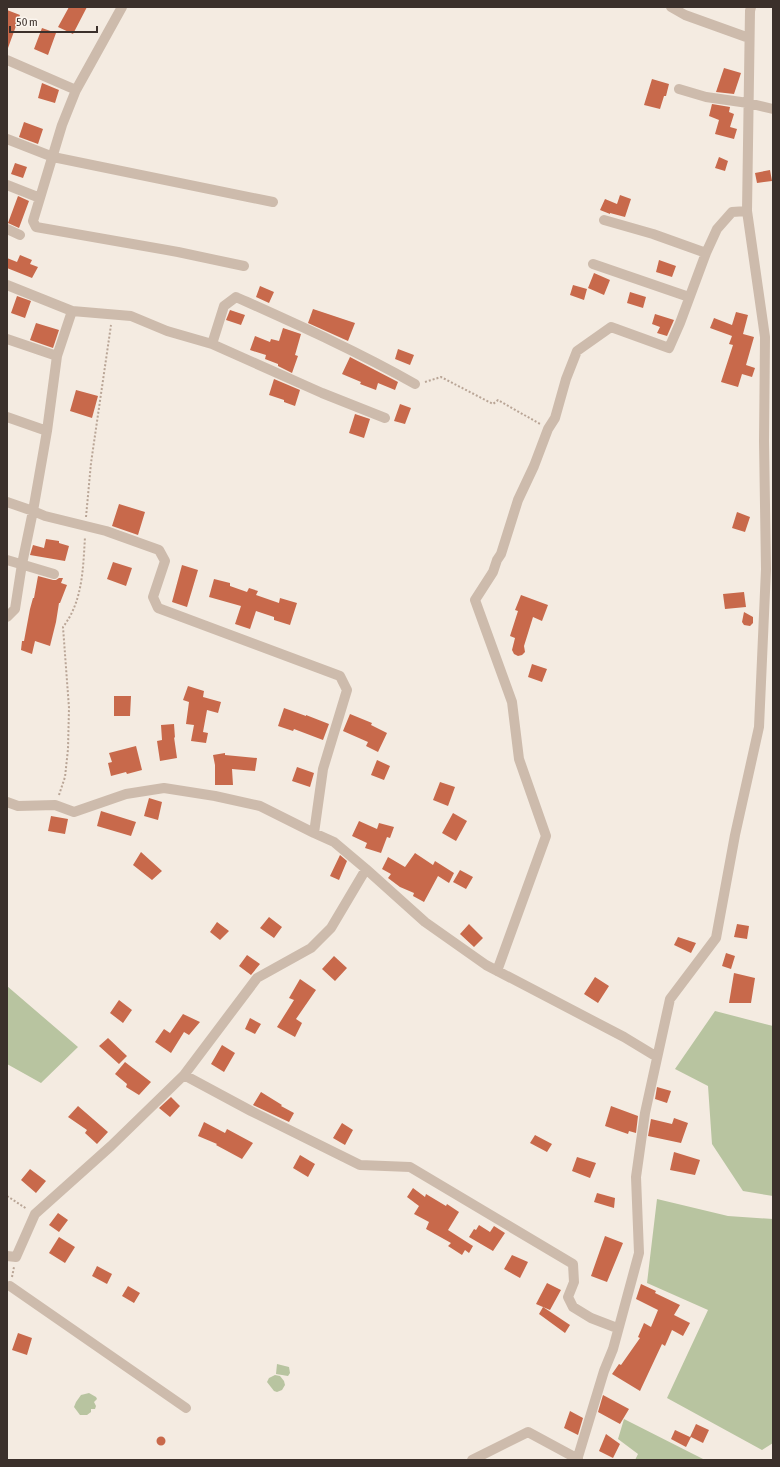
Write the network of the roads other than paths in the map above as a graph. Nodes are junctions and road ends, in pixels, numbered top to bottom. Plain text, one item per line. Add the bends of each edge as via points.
1 (122, 7) edge
2 (671, 7) edge
3 (751, 7) edge
4 (684, 10) edge
5 (749, 38) junction
6 (7, 60) edge
7 (679, 89) dead end
8 (76, 90) junction
9 (748, 103) junction
10 (773, 109) edge
11 (7, 139) edge
12 (53, 157) junction
13 (7, 185) edge
14 (40, 198) junction
15 (273, 202) dead end
16 (747, 211) junction
17 (604, 220) dead end
18 (7, 229) edge
19 (20, 235) dead end
20 (706, 252) junction
21 (593, 264) dead end
22 (244, 266) dead end
23 (7, 285) edge
24 (689, 297) junction
25 (72, 311) junction
26 (7, 339) edge
27 (769, 339) edge
28 (212, 344) junction
29 (57, 356) junction
30 (415, 384) road end
31 (7, 417) edge
32 (385, 418) dead end
33 (47, 431) junction
34 (7, 502) edge
35 (33, 511) junction
36 (769, 537) edge
37 (7, 560) edge
38 (22, 564) junction
39 (54, 574) dead end
40 (7, 617) edge
41 (7, 802) edge
42 (314, 833) junction
43 (366, 869) junction
44 (497, 971) junction
45 (657, 1057) junction
46 (184, 1076) junction
47 (7, 1256) edge
48 (10, 1286) dead end
49 (617, 1328) junction
50 (186, 1408) dead end
51 (472, 1460) edge
52 (578, 1460) edge

1 - 8 street
2 - 4 street
3 - 5 street
4 - 5 street
5 - 9 street
6 - 8 street
7 - 9 street via 706,97
8 - 12 street
9 - 10 street
9 - 16 street
11 - 12 street
12 - 14 street
12 - 15 street
13 - 14 street
14 - 22 street via 32,220 36,227
16 - 20 street via 732,212 717,229
16 - 27 street
17 - 20 street
18 - 19 street
20 - 24 street
21 - 24 street
23 - 25 street
24 - 44 street via 669,348 611,327 577,351 555,418 518,500 501,554 475,600 512,702 519,760 546,836
25 - 28 street via 130,316 167,331
25 - 29 street
26 - 29 street
27 - 36 street via 764,441
28 - 30 street via 224,306 236,297
28 - 32 street
29 - 33 street
31 - 33 street
33 - 35 street
34 - 35 street
35 - 38 street
35 - 42 street via 106,531 159,550 166,562 153,597 158,608 340,676 347,690 323,769
36 - 45 street via 759,727 716,938 670,999
37 - 38 street
38 - 39 street
38 - 40 street via 15,609
41 - 42 street via 18,806 55,805 74,812 126,794 164,788 260,806
42 - 43 street via 334,842
43 - 44 street via 425,922
43 - 46 street via 331,928 310,948 257,978
44 - 45 street
45 - 49 street via 636,1177 639,1253
46 - 47 street via 111,1146 34,1214 16,1257
46 - 49 street via 360,1165 410,1167 503,1221 573,1264 574,1282 568,1297 572,1307
48 - 50 street
49 - 52 street
51 - 52 street via 528,1432

